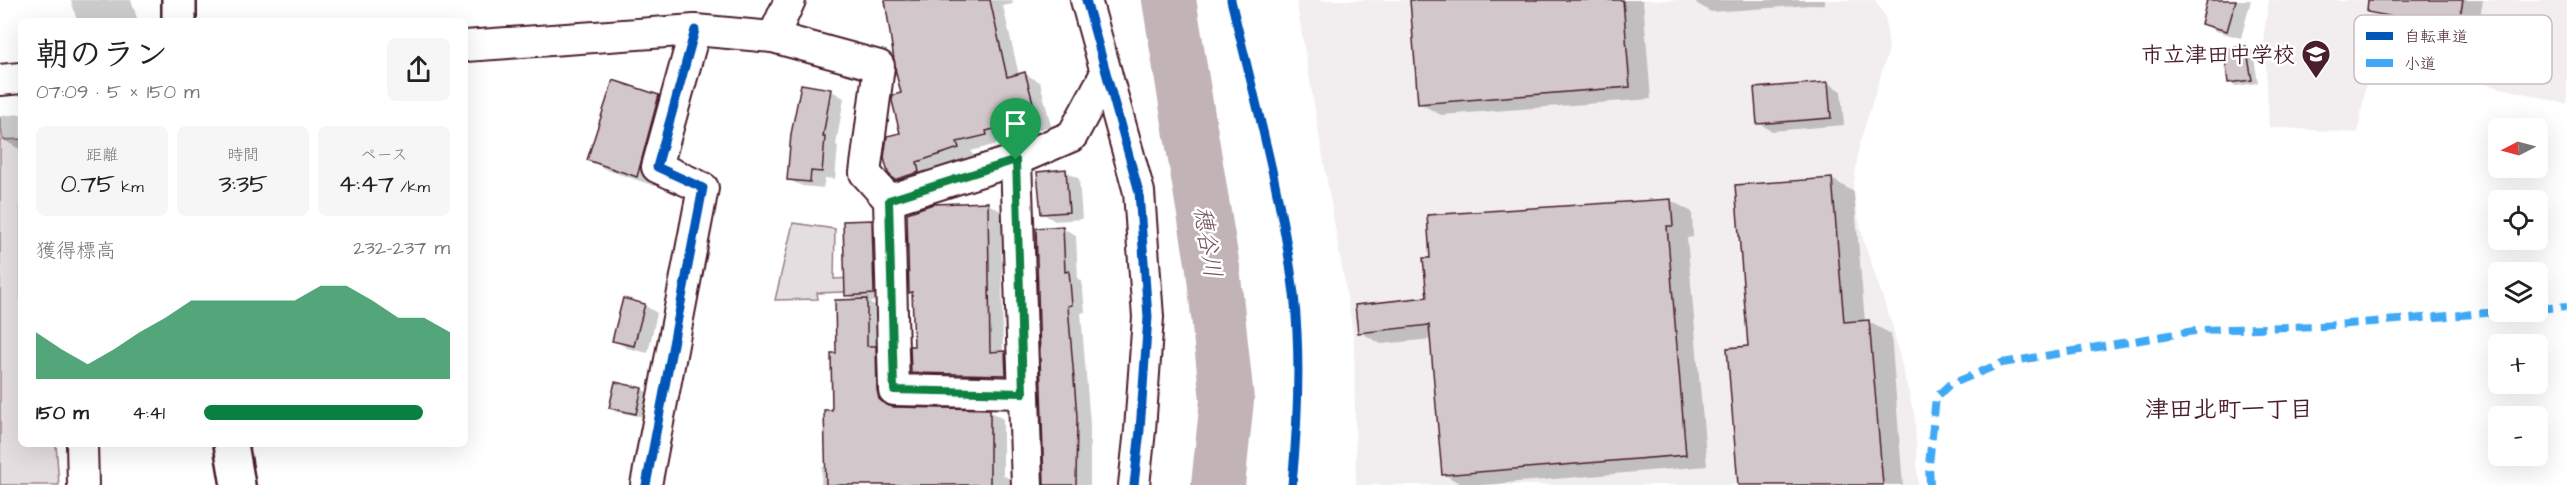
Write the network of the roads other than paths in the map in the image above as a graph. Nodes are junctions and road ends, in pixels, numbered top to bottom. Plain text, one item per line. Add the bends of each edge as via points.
1 (179, 0) edge
2 (790, 0) edge
3 (1086, 0) edge
4 (179, 18) edge
5 (695, 30) junction
6 (773, 37) junction
7 (468, 46) edge
8 (1106, 73) junction
9 (18, 78) edge
10 (0, 80) edge
11 (1016, 160) junction
12 (889, 200) junction
13 (1023, 393) junction
14 (82, 447) edge
15 (232, 447) edge
16 (83, 485) edge
17 (238, 485) edge
18 (646, 485) edge
19 (1026, 485) edge
20 (1134, 485) edge

1 - 4 street
2 - 6 street
3 - 8 street
5 - 6 street
5 - 7 street
5 - 18 street via 657,167 703,188
6 - 12 street via 879,66 865,173
8 - 11 street via 1072,136
8 - 20 street via 1139,192 1148,317
9 - 10 street
11 - 12 street
11 - 13 street
12 - 13 street via 894,390
13 - 19 street
14 - 16 street
15 - 17 street

